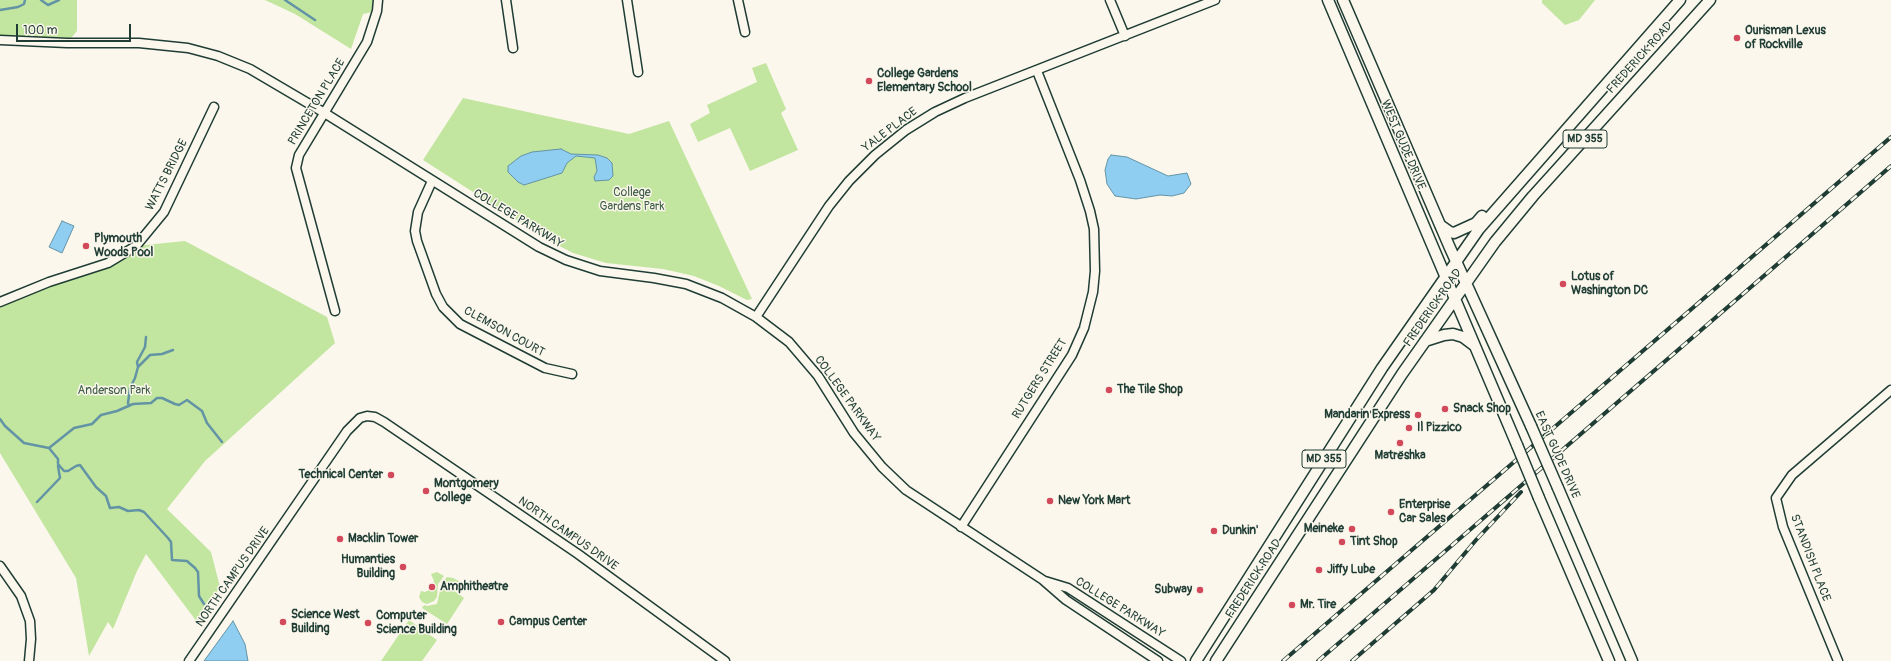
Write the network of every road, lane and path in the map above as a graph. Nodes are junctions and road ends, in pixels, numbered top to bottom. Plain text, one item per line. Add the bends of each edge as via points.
1 (378, 0) edge
2 (506, 0) edge
3 (627, 0) edge
4 (738, 0) edge
5 (1110, 0) edge
6 (1215, 0) edge
7 (1328, 0) edge
8 (1343, 0) edge
9 (1680, 0) edge
10 (1710, 0) edge
11 (745, 32) dead end
12 (1125, 36) junction
13 (0, 40) edge
14 (514, 48) dead end
15 (1037, 71) junction
16 (638, 72) dead end
17 (214, 107) dead end
18 (323, 112) junction
19 (432, 181) junction
20 (1499, 206) junction
21 (1440, 225) junction
22 (1456, 260) junction
23 (1445, 277) junction
24 (1466, 282) junction
25 (1455, 299) junction
26 (0, 302) edge
27 (335, 311) dead end
28 (756, 317) junction
29 (1425, 341) junction
30 (1475, 346) junction
31 (572, 374) dead end
32 (1891, 390) edge
33 (961, 527) junction
34 (0, 566) edge
35 (1043, 580) junction
36 (29, 661) edge
37 (189, 661) edge
38 (725, 661) edge
39 (1158, 661) edge
40 (1181, 661) edge
41 (1196, 661) edge
42 (1216, 661) edge
43 (1609, 661) edge
44 (1632, 661) edge
45 (1838, 661) edge

1 - 18 street, PRINCETON PLACE via 367,42
2 - 14 street
3 - 16 street
4 - 11 street
5 - 12 street
6 - 12 street, YALE PLACE
7 - 23 main road, WEST GUDE DRIVE
8 - 21 main road, WEST GUDE DRIVE
9 - 20 main road, FREDERICK ROAD / MD 355
10 - 24 main road, FREDERICK ROAD / MD 355 via 1533,196
12 - 15 street, YALE PLACE
13 - 18 street, COLLEGE PARKWAY via 139,43 188,48 218,56 250,69
15 - 28 street, YALE PLACE via 935,112 875,154 829,206
15 - 33 street, RUTGERS STREET via 1090,211 1094,229 1093,292 1084,328 1072,355
17 - 26 street, WATTS BRIDGE via 164,212 136,246 108,263 49,282
18 - 19 street, COLLEGE PARKWAY
18 - 27 street, PRINCETON PLACE via 299,155 296,168
19 - 28 street, COLLEGE PARKWAY via 539,247 566,260 600,271 686,284 722,298
19 - 31 street, CLEMSON COURT via 418,212 415,231 436,294 443,307 460,324 545,368
20 - 21 main road via 1484,214 1476,223 1456,232 1450,232
20 - 22 main road, FREDERICK ROAD / MD 355
21 - 22 main road, WEST GUDE DRIVE
22 - 23 main road, FREDERICK ROAD / MD 355
22 - 24 main road, EAST GUDE DRIVE
23 - 25 main road, WEST GUDE DRIVE
23 - 41 main road, FREDERICK ROAD / MD 355 via 1382,368
24 - 25 main road, FREDERICK ROAD / MD 355
24 - 44 main road, EAST GUDE DRIVE, bridge
25 - 29 main road, FREDERICK ROAD / MD 355
25 - 30 main road
28 - 33 street, COLLEGE PARKWAY via 789,342 818,376 854,433 882,467 906,490
29 - 30 main road via 1453,334 1463,337
29 - 42 main road, FREDERICK ROAD / MD 355
30 - 43 main road, bridge
32 - 45 street, STANDISH PLACE via 1792,475 1776,498 1783,527
33 - 35 street, COLLEGE PARKWAY
34 - 36 street via 21,596 30,621
35 - 39 street, COLLEGE PARKWAY via 1066,600
35 - 40 street, COLLEGE PARKWAY via 1068,588
37 - 38 street, NORTH CAMPUS DRIVE via 347,431 360,418 367,416 384,422 578,554

